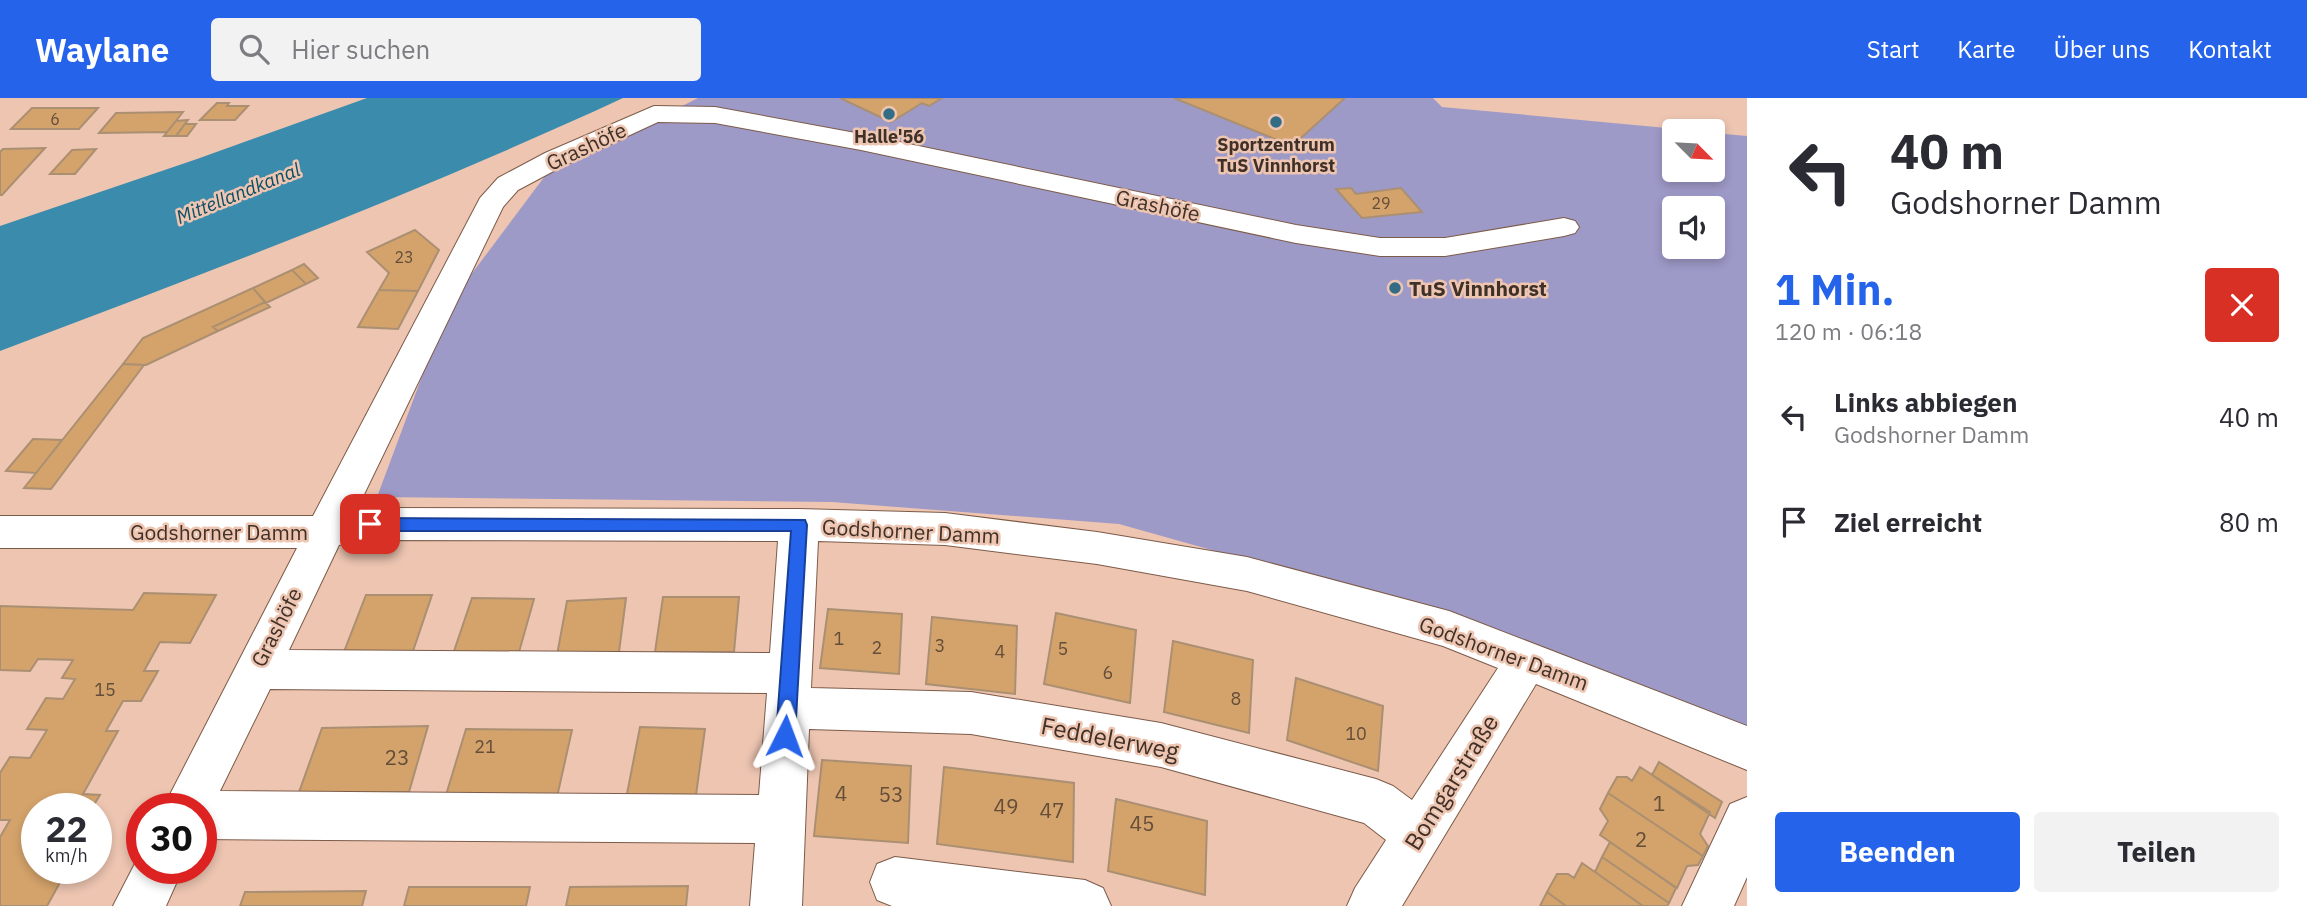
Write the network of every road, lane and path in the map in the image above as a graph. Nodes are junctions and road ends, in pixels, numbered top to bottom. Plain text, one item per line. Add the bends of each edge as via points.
1 (1564, 227) dead end
2 (799, 525) junction
3 (0, 532) edge
4 (325, 532) junction
5 (1528, 659) junction
6 (255, 669) junction
7 (788, 690) junction
8 (1747, 748) edge
9 (194, 793) edge
10 (217, 815) edge
11 (782, 819) junction
12 (1747, 821) edge
13 (1418, 834) junction
14 (895, 882) dead end
15 (150, 884) edge
16 (139, 906) edge
17 (776, 906) edge
18 (1085, 906) edge
19 (1373, 906) edge
20 (1708, 906) edge

1 - 4 street, Grashöfe via 1445,247 1380,247 1296,234 715,115 654,114 508,184 490,204
2 - 4 street, Godshorner Damm via 370,524
2 - 5 street, Godshorner Damm via 945,529 1097,548 1247,575 1449,629
2 - 7 street
3 - 4 street, Godshorner Damm
4 - 6 street, Grashöfe
5 - 8 street, Godshorner Damm
5 - 13 street, Bomgarstraße
6 - 7 street, Feddelerweg
6 - 9 street, Grashöfe
7 - 11 street
7 - 13 street, Feddelerweg via 971,713 1161,746 1376,803
10 - 11 street
11 - 17 street
12 - 20 street
13 - 19 street, Bomgarstraße
14 - 18 street
15 - 16 street

